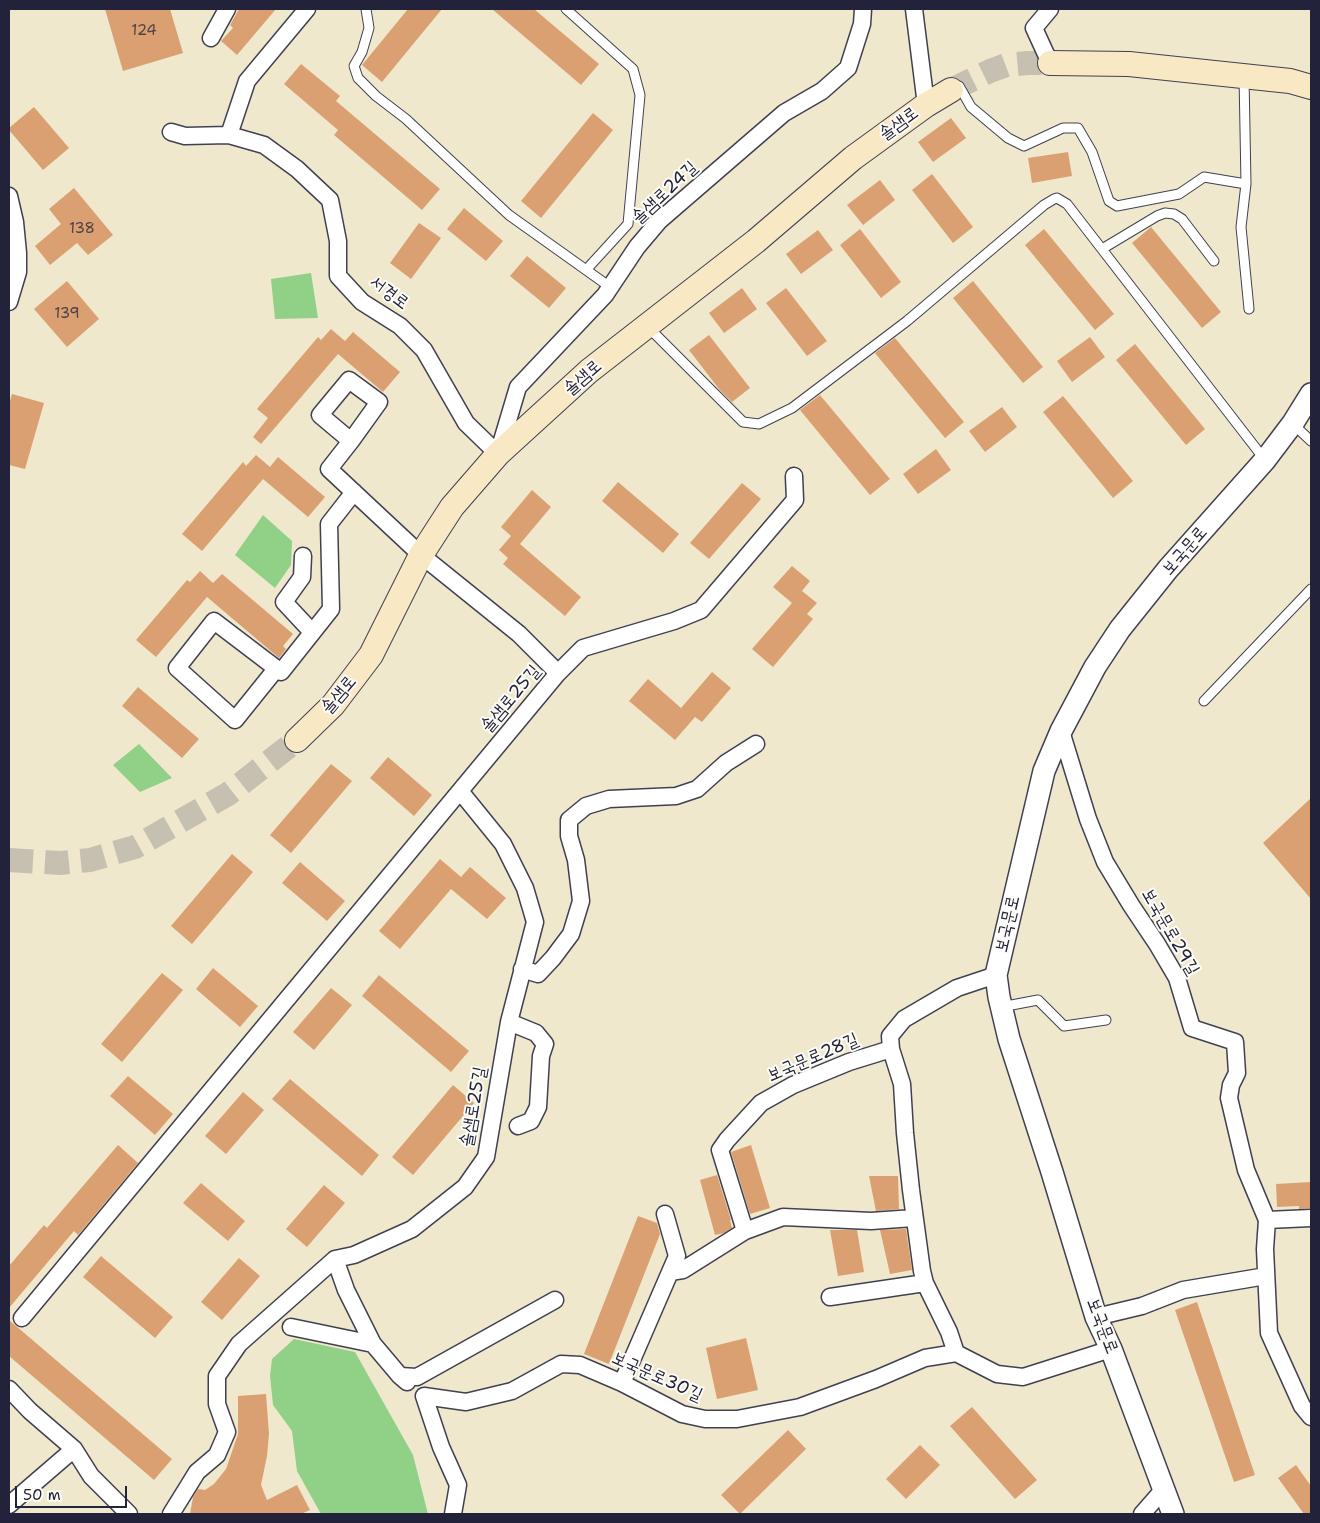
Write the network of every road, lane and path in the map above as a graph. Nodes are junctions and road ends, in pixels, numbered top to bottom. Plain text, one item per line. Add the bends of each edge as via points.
1 (227, 9) edge
2 (307, 9) edge
3 (366, 9) edge
4 (566, 9) edge
5 (863, 9) edge
6 (914, 9) edge
7 (1050, 9) edge
8 (212, 38) dead end
9 (1050, 63) joint
10 (1244, 76) junction
11 (1311, 87) edge
12 (955, 88) joint
13 (926, 106) junction
14 (172, 132) dead end
15 (229, 134) junction
16 (1246, 184) junction
17 (9, 196) edge
18 (1102, 249) junction
19 (1214, 261) dead end
20 (586, 270) junction
21 (610, 287) junction
22 (9, 302) edge
23 (1249, 309) dead end
24 (646, 326) junction
25 (1311, 394) edge
26 (1293, 423) junction
27 (351, 441) dead end
28 (1311, 441) edge
29 (498, 454) junction
30 (1265, 460) junction
31 (794, 476) dead end
32 (354, 492) junction
33 (421, 555) junction
34 (303, 556) dead end
35 (1311, 589) edge
36 (312, 632) junction
37 (276, 669) junction
38 (558, 673) junction
39 (1204, 701) dead end
40 (1061, 730) junction
41 (297, 740) tunnel mouth
42 (756, 744) dead end
43 (460, 791) junction
44 (522, 970) junction
45 (996, 975) junction
46 (1001, 1007) junction
47 (1106, 1020) dead end
48 (509, 1022) junction
49 (891, 1048) junction
50 (518, 1126) dead end
51 (665, 1214) dead end
52 (914, 1218) junction
53 (1311, 1218) edge
54 (1267, 1220) junction
55 (745, 1231) junction
56 (335, 1259) junction
57 (670, 1272) junction
58 (1266, 1276) junction
59 (924, 1283) junction
60 (830, 1297) dead end
61 (555, 1300) dead end
62 (1096, 1317) junction
63 (22, 1318) dead end
64 (291, 1327) dead end
65 (373, 1344) junction
66 (1111, 1348) junction
67 (956, 1353) junction
68 (400, 1376) junction
69 (622, 1383) junction
70 (9, 1389) edge
71 (424, 1396) junction
72 (1311, 1416) edge
73 (74, 1449) junction
74 (1163, 1490) junction
75 (9, 1505) edge
76 (129, 1514) edge
77 (171, 1514) edge
78 (453, 1514) edge
79 (1142, 1514) edge
80 (1173, 1514) edge

1 - 8 street
2 - 15 street via 247,81
3 - 20 lane via 369,28 354,66 358,78 509,215
4 - 20 lane via 634,69 640,95 628,224
5 - 21 street, 솔샘로24길 via 862,24 848,68 822,91 784,113 658,222
6 - 13 street
7 - 9 street via 1034,28
9 - 10 main road via 1129,64
10 - 11 main road via 1290,80
10 - 16 lane
12 - 13 main road, 솔샘로
12 - 16 lane via 1008,138 1024,146 1063,128 1078,128 1092,152 1110,201 1117,206 1179,194 1204,177
13 - 24 main road, 솔샘로 via 853,158 756,241
14 - 15 street, 서경로 via 185,136
15 - 29 street, 서경로 via 264,146 281,156 330,200 338,242 338,276 362,302 400,326 424,350 466,423
16 - 23 lane via 1241,227
17 - 22 street via 15,222 18,272
18 - 19 lane via 1165,213 1182,219
18 - 24 lane via 1067,204 1054,198 907,321 792,408 759,424 743,422
18 - 30 lane
20 - 21 lane
21 - 29 street, 솔샘로24길 via 518,387
24 - 29 main road, 솔샘로 via 590,371
25 - 26 street, 보국문로
26 - 28 lane
26 - 30 street, 보국문로
27 - 32 street, 솔샘로25길 via 329,470
29 - 33 main road, 솔샘로 via 452,508
30 - 40 street, 보국문로 via 1168,569 1120,629 1095,666
31 - 38 street, 솔샘로25길 via 795,500 702,610 582,648
32 - 33 street, 솔샘로25길
32 - 36 street via 329,524 330,609
33 - 38 street, 솔샘로25길 via 519,634
33 - 41 main road, 솔샘로 via 372,656 333,705
34 - 36 street via 302,576 284,602
35 - 39 lane
36 - 37 street via 280,672
37 - 37 street via 214,621 177,668 234,720
38 - 43 street, 솔샘로25길
40 - 45 street, 보국문로 via 1044,772
40 - 54 street, 보국문로29길 via 1088,819 1105,862 1177,978 1192,1028 1234,1042 1236,1073 1229,1098 1246,1170
42 - 44 street via 726,763 697,789 676,796 609,798 586,806 569,820 581,901 571,934 538,974
43 - 44 street, 솔샘로25길 via 503,844 525,888 534,922
43 - 63 street
44 - 48 street, 솔샘로25길
45 - 46 street, 보국문로
45 - 49 street via 957,988 904,1019 890,1036
46 - 47 lane via 1038,1000 1064,1026
46 - 62 street, 보국문로
48 - 50 street via 536,1033 545,1044 538,1107 531,1121
48 - 56 street, 솔샘로25길 via 486,1157 465,1187 412,1229 354,1255
49 - 52 street via 902,1084
49 - 55 street, 보국문로28길 via 801,1082 761,1103 727,1140 720,1150
51 - 57 street via 677,1256
52 - 55 street via 871,1221 783,1217
52 - 59 street
53 - 54 street
54 - 58 street, 보국문로29길
55 - 57 street via 683,1270
56 - 65 street via 346,1290
56 - 77 street, 솔샘로25길 via 239,1344 217,1376 217,1404 227,1432 217,1455 196,1472
57 - 69 street
58 - 62 street via 1183,1290 1142,1306
58 - 72 street, 보국문로29길 via 1269,1333 1302,1406
59 - 60 street
59 - 67 street
61 - 68 street via 417,1377
62 - 66 street, 보국문로
64 - 65 street
65 - 68 street
66 - 67 street via 1023,1377 998,1374
66 - 74 street, 보국문로
67 - 69 street, 보국문로30길 via 925,1358 800,1406 737,1419 705,1419 682,1414
68 - 71 street
69 - 71 street, 보국문로30길 via 580,1365 561,1364 512,1391 466,1402
70 - 73 street
71 - 78 street via 458,1485
73 - 75 street
73 - 76 street via 92,1476
74 - 79 street
74 - 80 street, 보국문로

